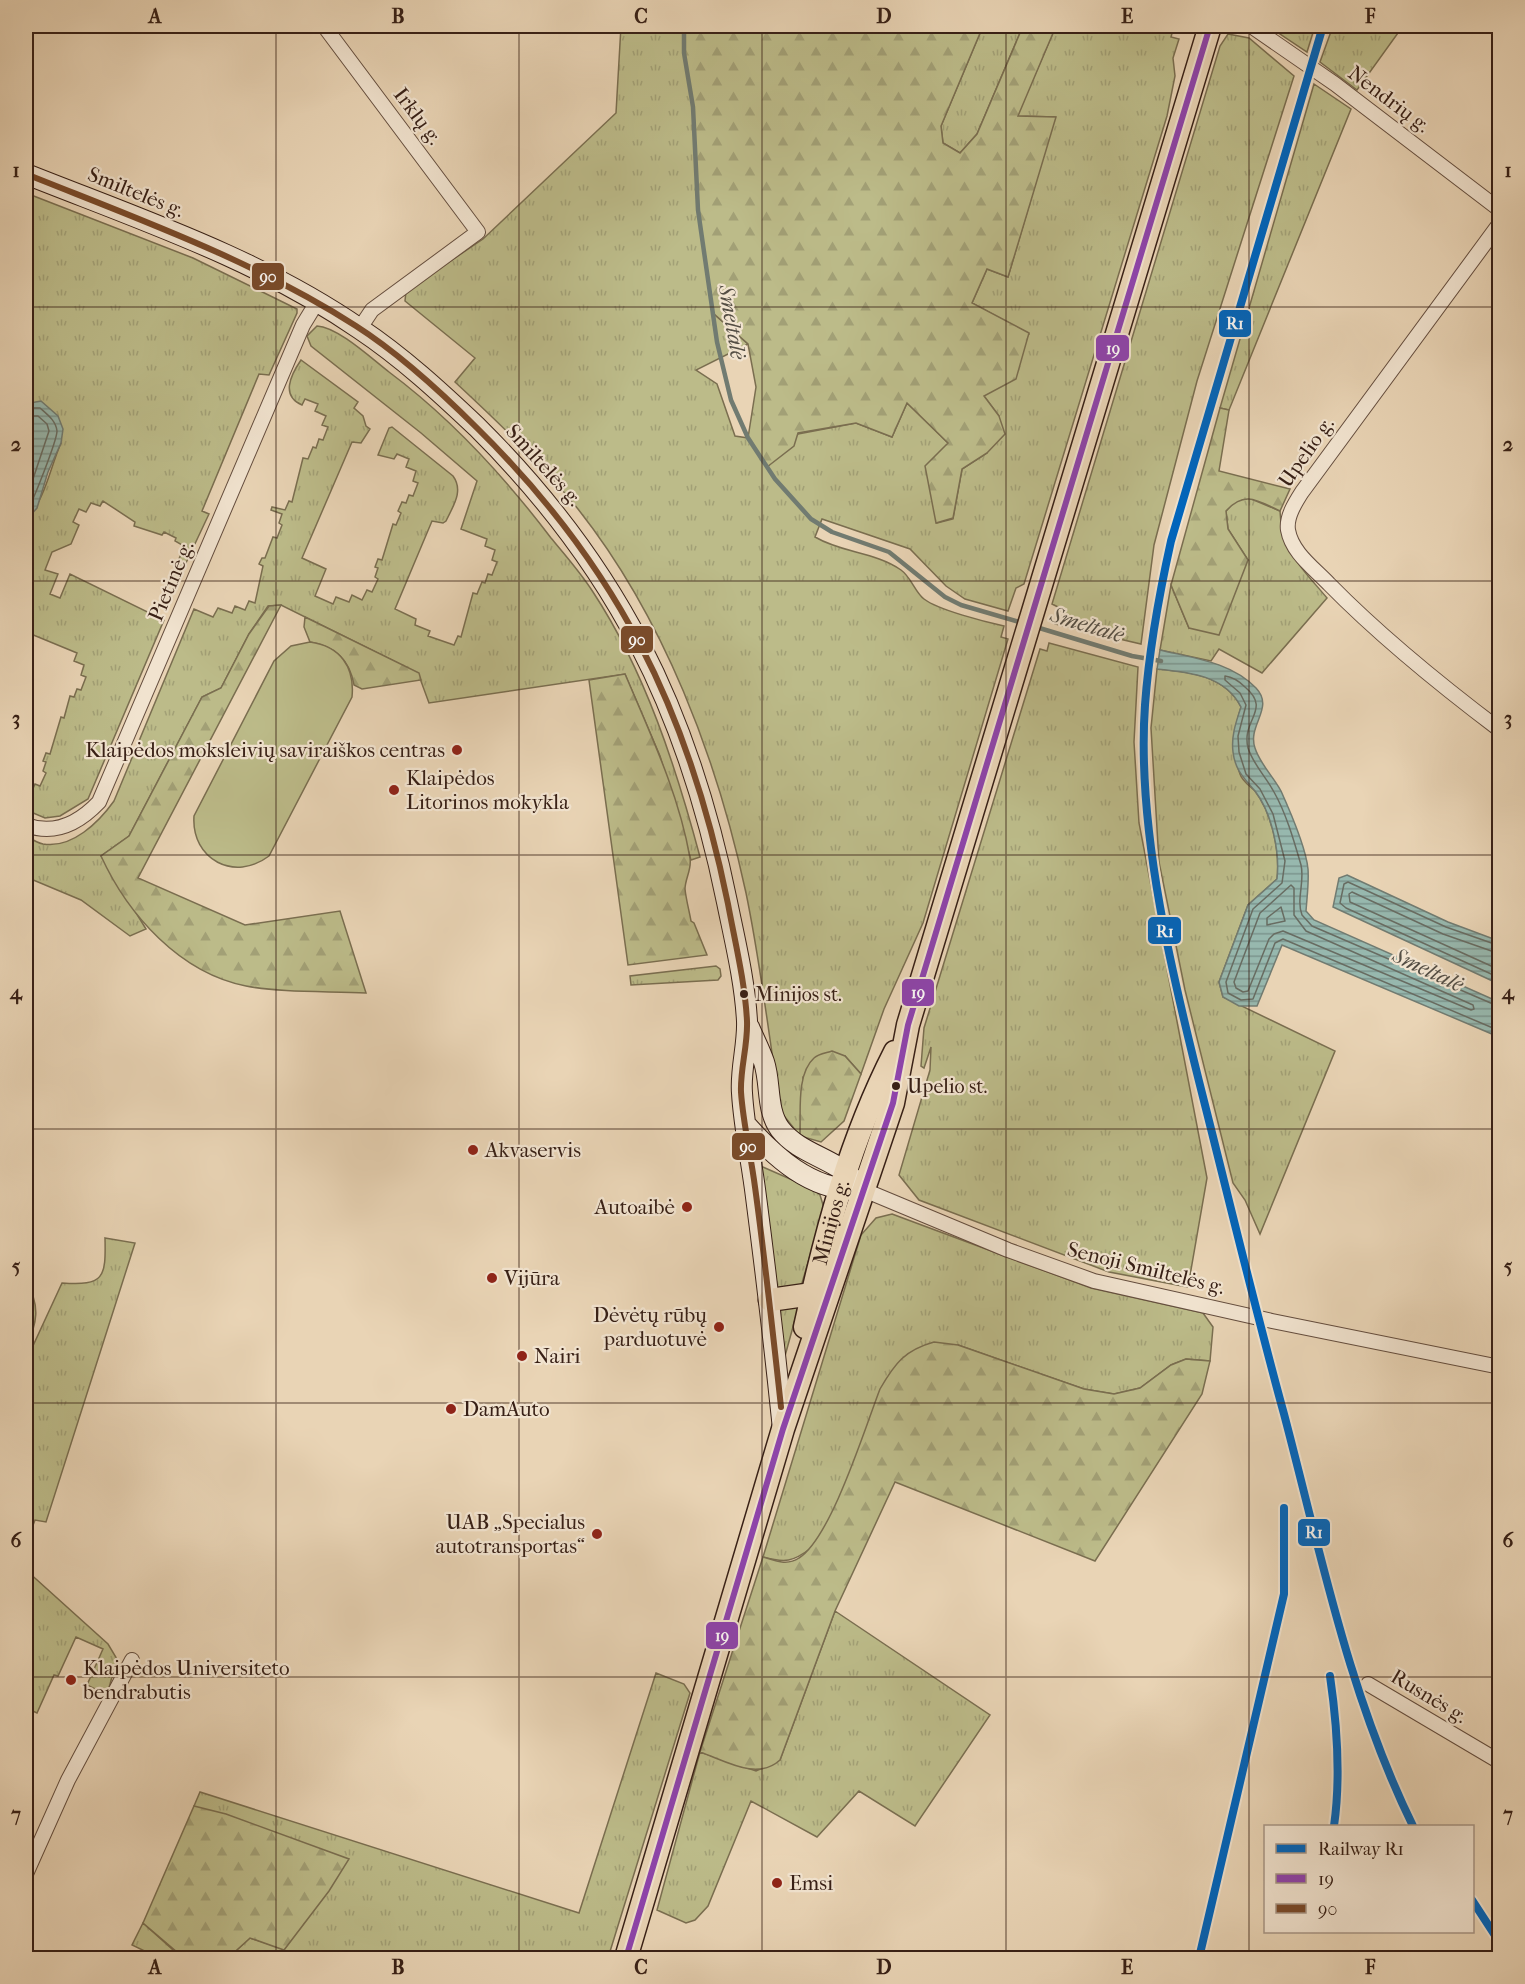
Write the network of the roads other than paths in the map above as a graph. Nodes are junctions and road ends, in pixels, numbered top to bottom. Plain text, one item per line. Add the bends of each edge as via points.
1 (324, 26) edge
2 (1210, 26) edge
3 (1251, 26) edge
4 (26, 174) edge
5 (1500, 210) edge
6 (1500, 223) edge
7 (317, 302) junction
8 (360, 328) junction
9 (1500, 730) edge
10 (26, 825) edge
11 (747, 1023) junction
12 (908, 1025) junction
13 (747, 1126) junction
14 (843, 1180) junction
15 (864, 1190) junction
16 (812, 1294) junction
17 (770, 1300) junction
18 (1500, 1366) edge
19 (783, 1429) junction
20 (132, 1660) dead end
21 (1368, 1684) dead end
22 (1500, 1762) edge
23 (26, 1874) edge
24 (626, 1959) edge

1 - 8 street, Irklų g. via 478,232 372,310
2 - 12 main road, Minijos g.
3 - 5 street, Nendrių g. via 1335,84
4 - 7 street, Smiltelės g. via 229,256
6 - 9 street, Upelio g. via 1302,492 1291,511 1288,528 1294,548 1366,621
7 - 8 street, Smiltelės g.
7 - 10 street, Pietinė g. via 303,325 99,802 82,819 58,829
8 - 11 street, Smiltelės g. via 423,377 535,488 599,572 628,621 654,672 696,775 723,882
11 - 13 street via 741,1092
11 - 14 street via 764,1063 772,1113 781,1130
12 - 14 main road, Minijos g. via 871,1099
12 - 15 main road, Minijos g. via 893,1103
13 - 14 street via 787,1166
13 - 17 street
14 - 15 street
14 - 16 main road, Minijos g. via 825,1232
15 - 18 street, Senoji Smiltelės g. via 1094,1281
15 - 19 main road, Minijos g.
16 - 17 main road
16 - 19 main road, Minijos g.
17 - 19 street
19 - 24 main road, Minijos g.
20 - 23 street via 68,1780
21 - 22 street, Rusnės g.

